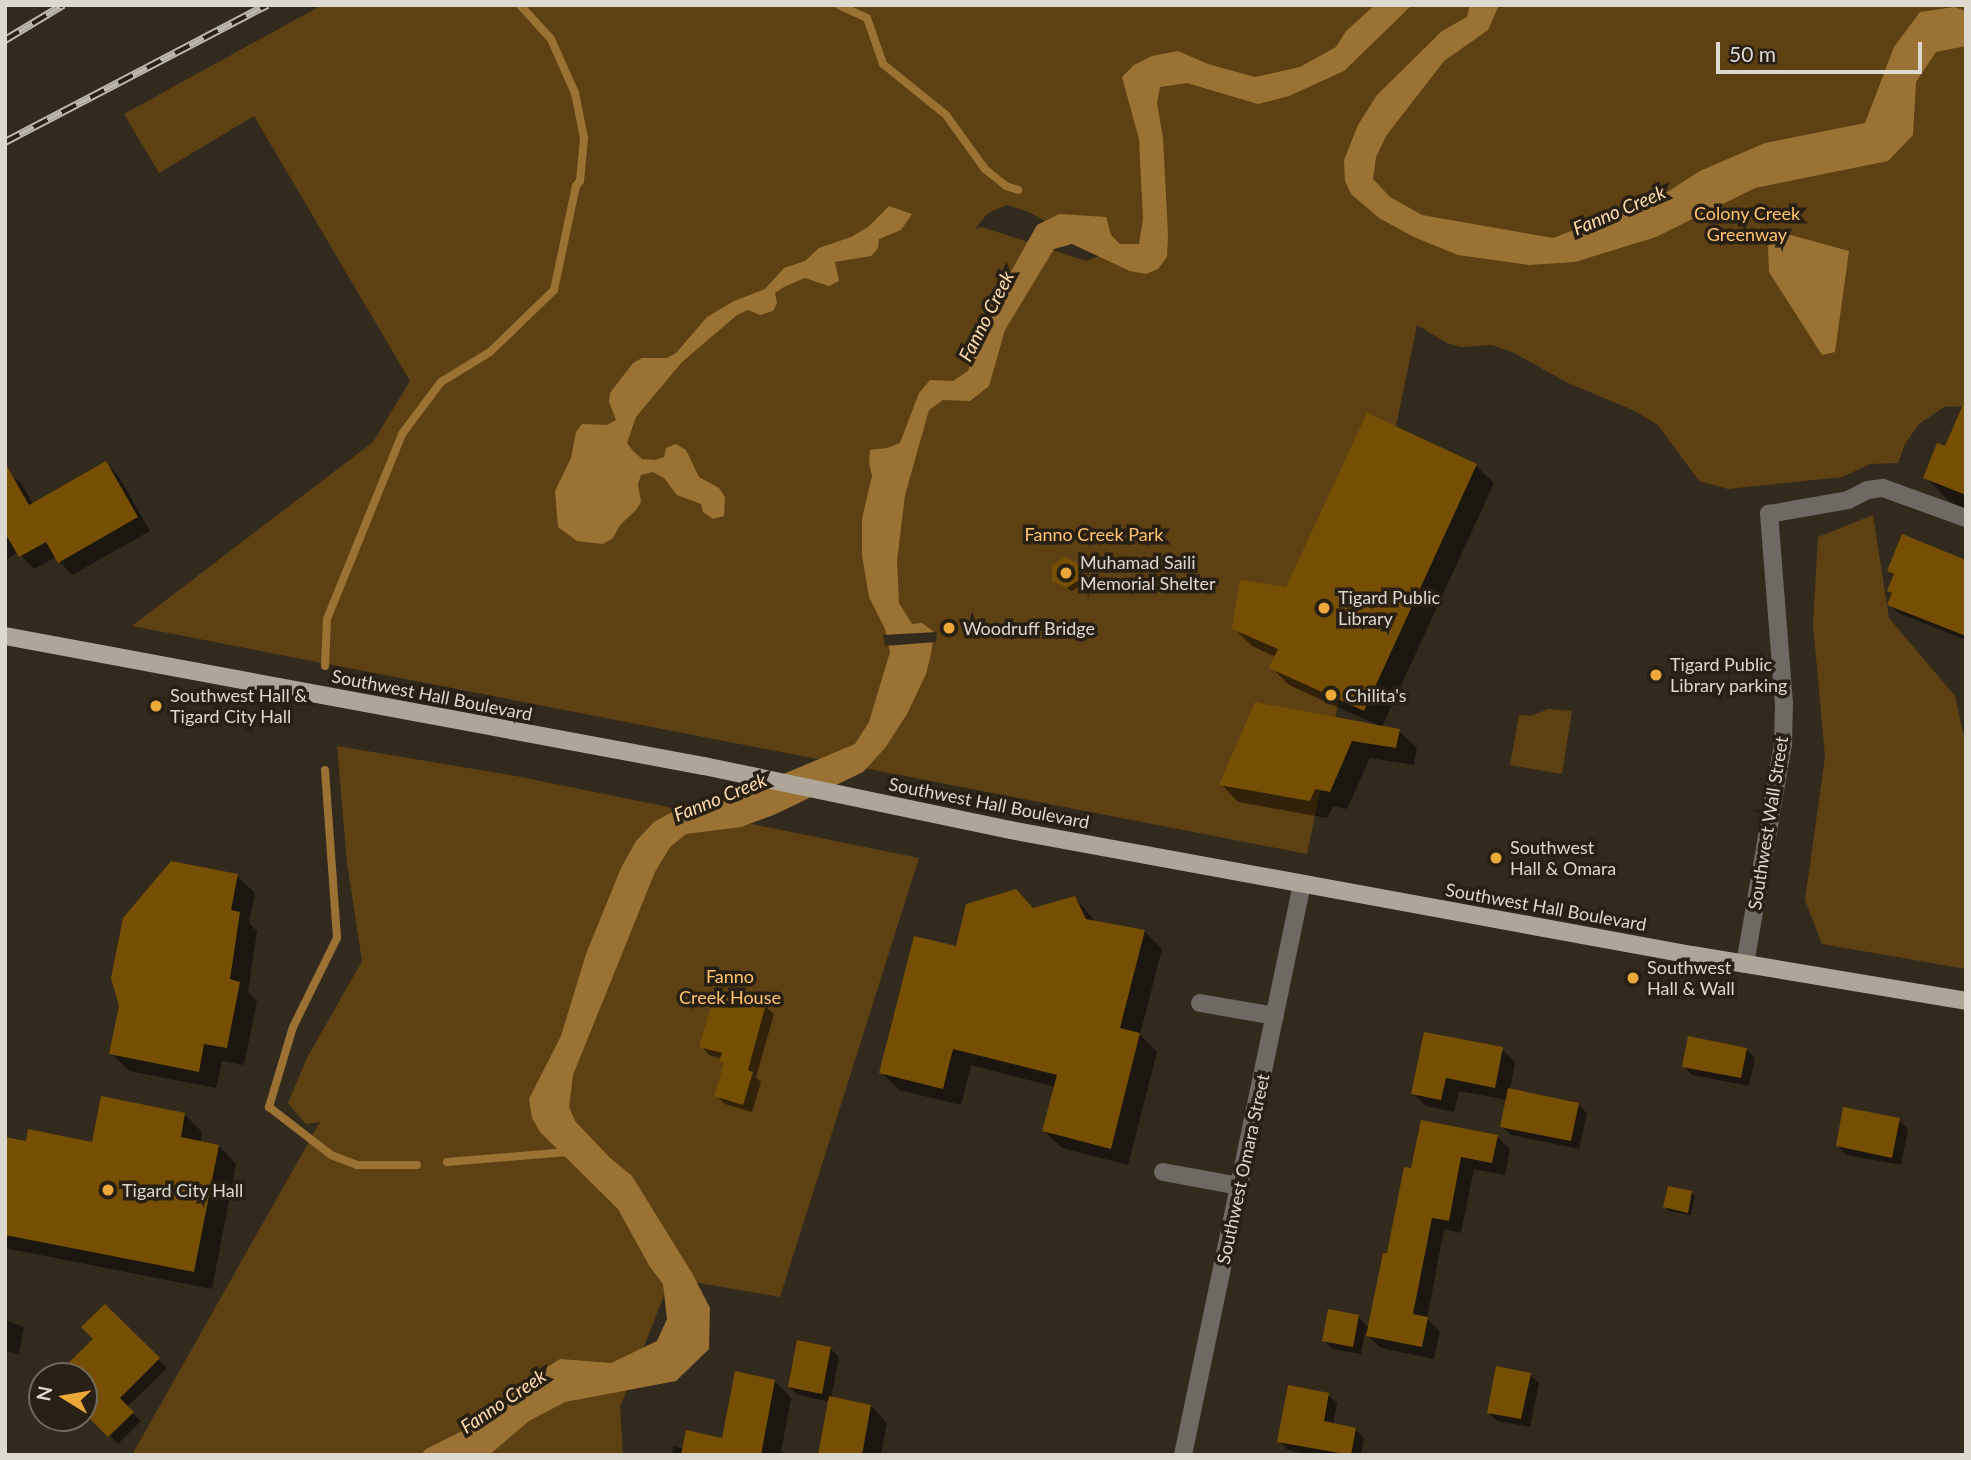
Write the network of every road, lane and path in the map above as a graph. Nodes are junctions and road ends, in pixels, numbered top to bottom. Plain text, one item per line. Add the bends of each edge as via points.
1 (1966, 518) edge
2 (5, 636) edge
3 (1302, 884) junction
4 (1745, 964) junction
5 (1966, 1001) edge
6 (1200, 1003) dead end
7 (1275, 1016) junction
8 (1163, 1172) dead end
9 (1239, 1186) junction
10 (1183, 1455) edge

1 - 4 street, Southwest Wall Street via 1883,488 1848,500 1769,514 1783,744
2 - 3 main road, Southwest Hall Boulevard via 704,766 1010,830
3 - 4 main road, Southwest Hall Boulevard
3 - 7 street, Southwest Omara Street
4 - 5 main road, Southwest Hall Boulevard
6 - 7 street
7 - 9 street, Southwest Omara Street
8 - 9 street
9 - 10 street, Southwest Omara Street

